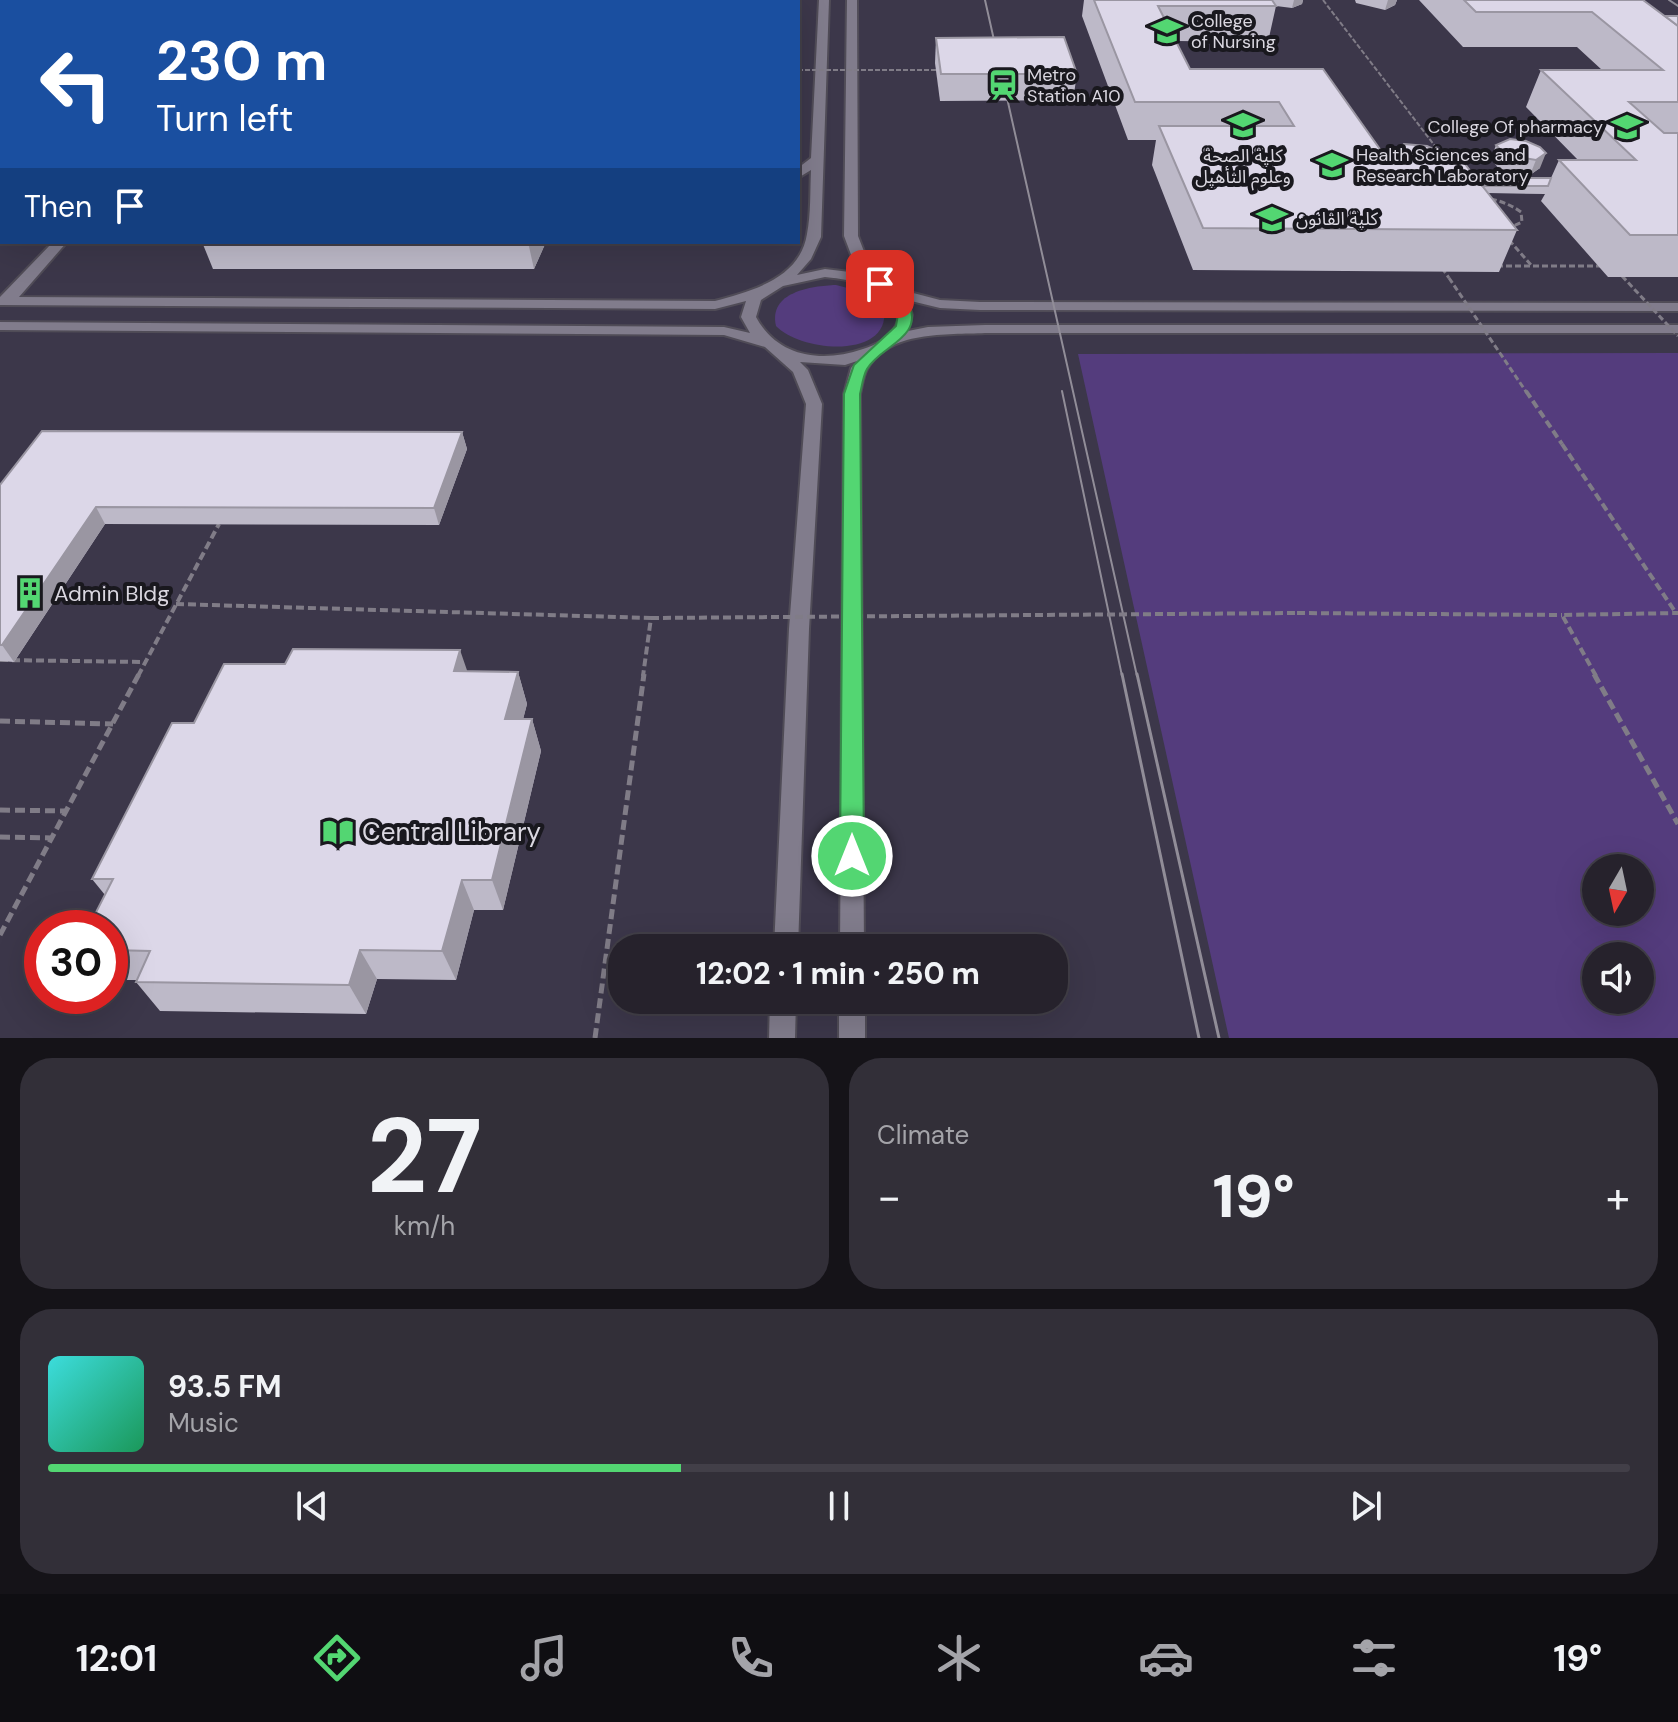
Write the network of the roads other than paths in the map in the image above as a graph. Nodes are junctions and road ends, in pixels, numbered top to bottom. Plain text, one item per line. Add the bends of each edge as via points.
1 (824, 0) edge
2 (852, 0) edge
3 (818, 159) junction
4 (800, 172) edge
5 (800, 203) edge
6 (816, 208) junction
7 (58, 244) edge
8 (868, 280) junction
9 (783, 281) junction
10 (890, 291) junction
11 (762, 292) junction
12 (4, 301) edge
13 (1678, 307) edge
14 (0, 326) edge
15 (1678, 329) edge
16 (894, 339) junction
17 (766, 345) junction
18 (875, 351) junction
19 (787, 934) edge
20 (852, 934) edge
21 (783, 1014) edge
22 (852, 1014) edge
23 (782, 1038) edge
24 (852, 1038) edge

1 - 3 street
2 - 8 street via 851,236
3 - 4 street
3 - 6 street
5 - 6 street
6 - 9 street via 814,237 804,259
7 - 12 street
8 - 9 street via 825,273
8 - 10 street
9 - 11 street
10 - 13 street via 940,304 980,306
10 - 16 street via 905,314
11 - 12 street via 715,305
11 - 17 street via 748,316 751,329
14 - 17 street via 724,331
15 - 16 street via 985,329 928,331
16 - 18 street
17 - 18 street via 795,357 822,360
17 - 19 street via 800,370 814,404
18 - 20 street via 859,368 852,394
21 - 23 street
22 - 24 street

